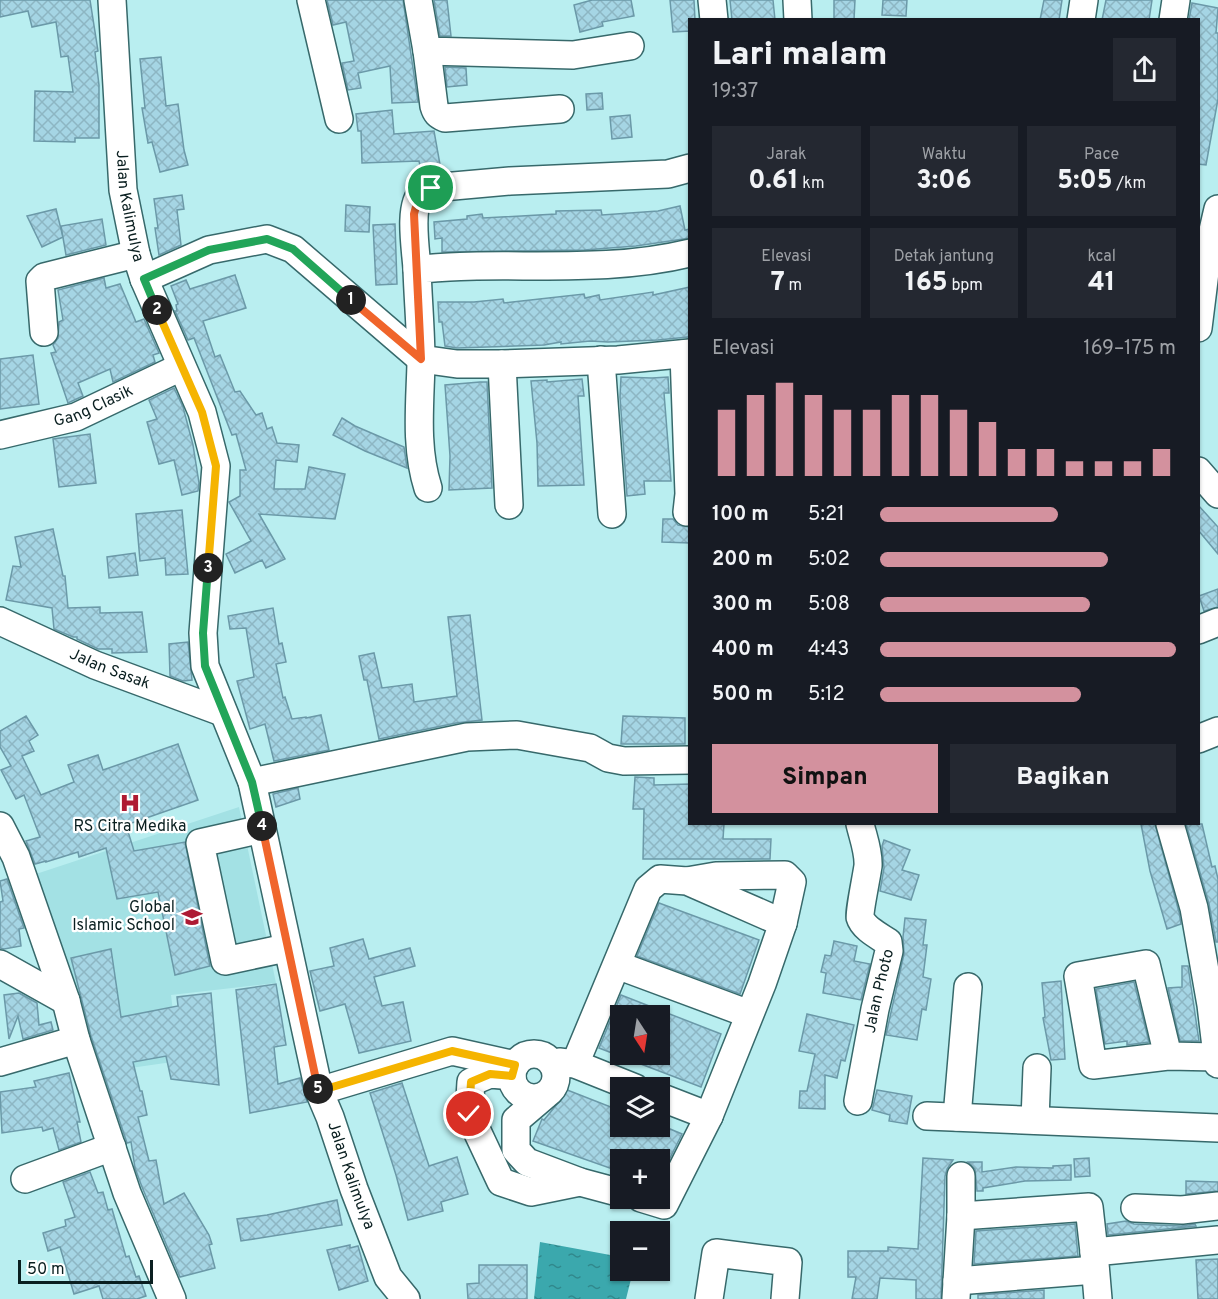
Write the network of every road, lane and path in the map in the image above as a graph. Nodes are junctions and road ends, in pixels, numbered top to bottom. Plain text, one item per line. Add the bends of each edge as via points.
1 (312, 0) edge
2 (418, 0) edge
3 (712, 0) edge
4 (797, 0) edge
5 (1084, 0) edge
6 (1176, 0) edge
7 (121, 2) edge
8 (714, 18) edge
9 (798, 18) edge
10 (1080, 18) edge
11 (1173, 18) edge
12 (630, 46) dead end
13 (427, 51) junction
14 (560, 109) dead end
15 (339, 119) dead end
16 (688, 169) edge
17 (1212, 219) edge
18 (136, 254) junction
19 (688, 254) edge
20 (417, 270) junction
21 (144, 279) junction
22 (1200, 312) edge
23 (44, 332) dead end
24 (687, 354) edge
25 (421, 359) junction
26 (601, 360) junction
27 (502, 364) junction
28 (181, 367) junction
29 (688, 424) edge
30 (0, 435) edge
31 (1200, 473) edge
32 (428, 488) dead end
33 (1218, 494) edge
34 (688, 503) edge
35 (509, 505) dead end
36 (687, 512) dead end
37 (612, 514) dead end
38 (0, 621) edge
39 (1218, 622) edge
40 (1200, 629) edge
41 (222, 712) junction
42 (1218, 731) edge
43 (1200, 738) edge
44 (688, 760) edge
45 (252, 782) junction
46 (860, 825) edge
47 (1170, 825) edge
48 (0, 826) edge
49 (262, 829) junction
50 (687, 881) junction
51 (783, 922) junction
52 (286, 948) junction
53 (0, 964) edge
54 (617, 965) junction
55 (968, 987) dead end
56 (66, 1001) junction
57 (1215, 1004) edge
58 (749, 1014) junction
59 (76, 1040) junction
60 (1168, 1056) dead end
61 (1217, 1057) edge
62 (0, 1062) edge
63 (563, 1063) junction
64 (1218, 1064) edge
65 (1037, 1068) dead end
66 (513, 1070) junction
67 (610, 1079) edge
68 (319, 1091) junction
69 (543, 1097) junction
70 (670, 1101) edge
71 (858, 1101) dead end
72 (709, 1116) junction
73 (927, 1116) dead end
74 (957, 1117) junction
75 (1035, 1120) junction
76 (1218, 1128) edge
77 (112, 1147) junction
78 (961, 1176) dead end
79 (25, 1179) dead end
80 (580, 1182) junction
81 (610, 1190) edge
82 (670, 1193) edge
83 (1218, 1206) edge
84 (1136, 1208) dead end
85 (961, 1216) junction
86 (1218, 1240) edge
87 (1095, 1261) junction
88 (957, 1290) edge
89 (172, 1299) edge
90 (406, 1299) edge
91 (709, 1299) edge
92 (785, 1299) edge
93 (1098, 1299) edge

1 - 15 street
2 - 13 street
3 - 8 street
4 - 9 street
5 - 10 street
6 - 11 street
7 - 18 street, Jalan Kalimulya via 123,190
12 - 13 street via 573,55
13 - 14 street via 434,106 439,116
16 - 20 street via 668,174 431,188 422,193 414,214
17 - 22 street
18 - 21 street, Jalan Kalimulya
18 - 23 street via 44,277 40,281
19 - 20 street via 590,266
20 - 25 street
21 - 25 street via 209,250 267,239 293,249
21 - 28 street, Jalan Kalimulya
24 - 26 street
24 - 29 street
25 - 27 street
25 - 32 street via 420,448
26 - 27 street
26 - 37 street
27 - 35 street
28 - 30 street, Gang Clasik via 76,417
28 - 41 street, Jalan Kalimulya via 202,412 216,466 203,633 205,666
31 - 33 street
34 - 36 street
38 - 41 street, Jalan Sasak via 95,665
39 - 40 street
41 - 45 street, Jalan Kalimulya
42 - 43 street
44 - 45 street via 624,761 590,748 517,735 491,735
45 - 49 street, Jalan Kalimulya
46 - 71 street, Jalan Photo via 868,862 860,919 888,942 889,951
47 - 57 street
48 - 56 street via 16,857
49 - 52 street, Jalan Kalimulya
49 - 52 street via 200,843 225,962
50 - 51 street
50 - 51 street via 716,876 785,875 792,882
50 - 54 street via 660,879 648,889
51 - 58 street
52 - 68 street, Jalan Kalimulya
53 - 56 street
54 - 58 street
54 - 63 street
55 - 74 street
56 - 59 street
57 - 61 street
58 - 72 street
59 - 62 street
59 - 77 street
60 - 61 street
61 - 64 street
63 - 66 street via 535,1055 520,1059
63 - 67 street
63 - 69 street via 555,1067 556,1083
65 - 75 street
66 - 68 street via 452,1051
66 - 69 street via 518,1092 529,1098
66 - 80 street via 471,1082 469,1114 501,1182 531,1192
68 - 90 street, Jalan Kalimulya via 388,1276
69 - 80 street via 516,1120 516,1150 527,1162
70 - 72 street
72 - 82 street
73 - 74 street
74 - 75 street
75 - 76 street
77 - 79 street
77 - 89 street
78 - 85 street
80 - 81 street
83 - 84 street via 1182,1210
85 - 87 street via 1089,1207
85 - 88 street
86 - 87 street
87 - 88 street
87 - 93 street
91 - 92 street via 716,1253 789,1262

